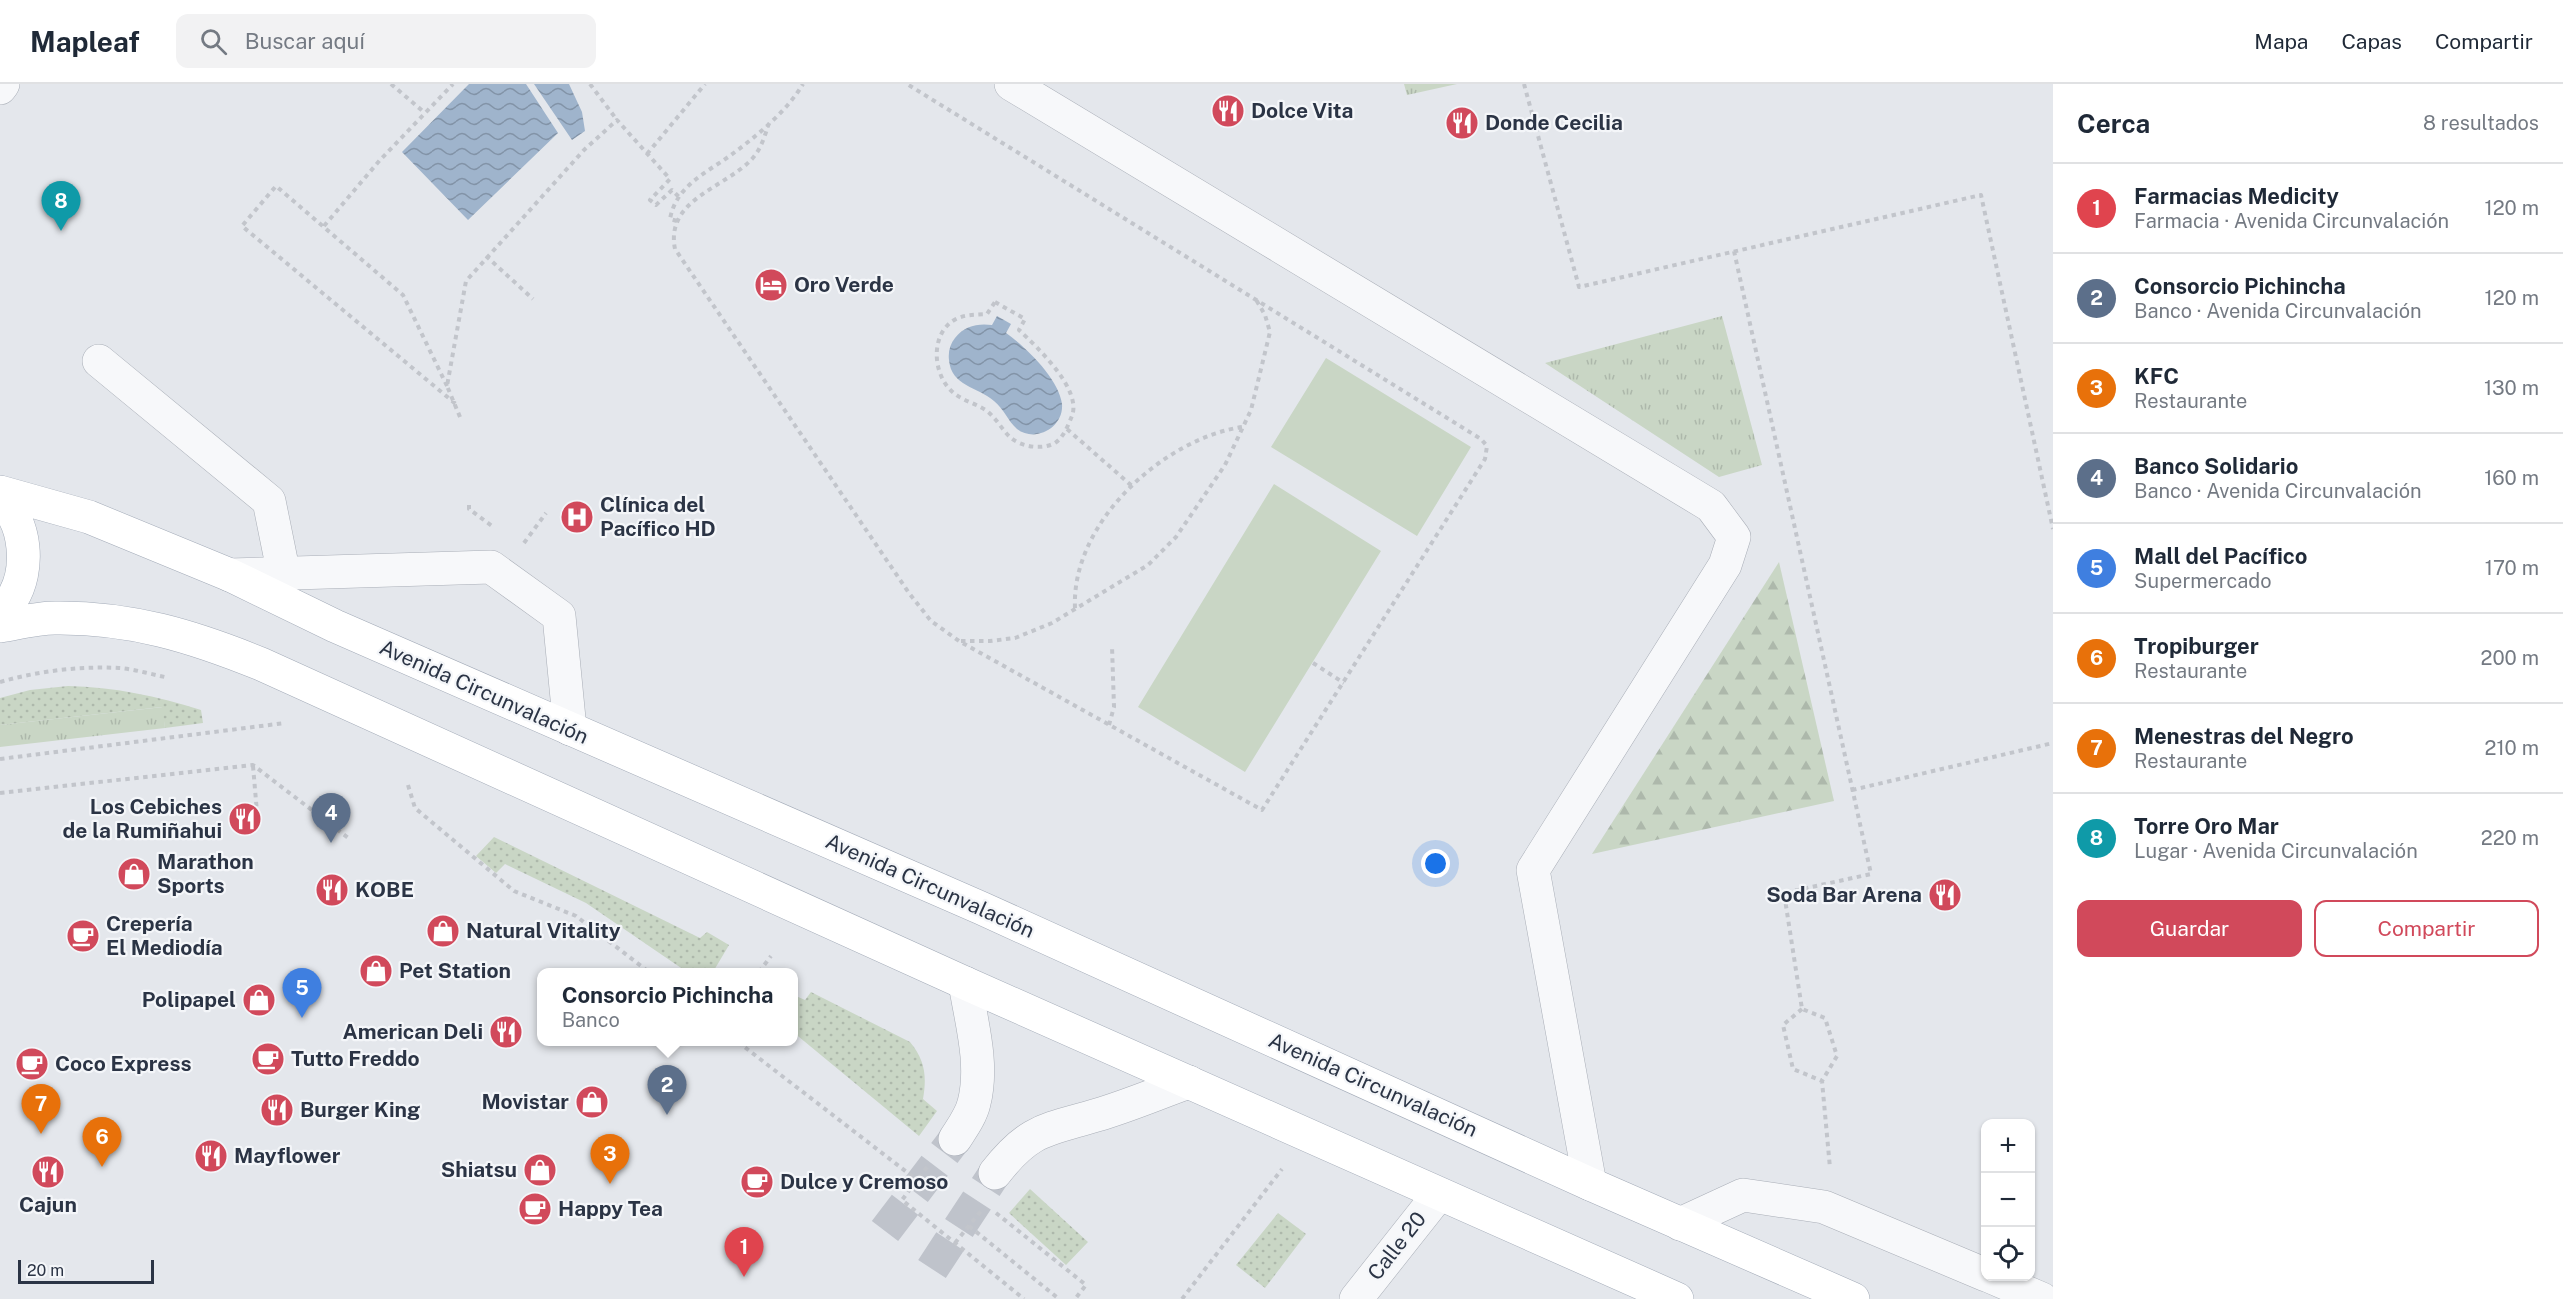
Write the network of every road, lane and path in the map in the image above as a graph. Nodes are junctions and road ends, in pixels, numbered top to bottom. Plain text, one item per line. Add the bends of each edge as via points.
1 (3, 84) edge
2 (391, 84) edge
3 (453, 84) edge
4 (590, 84) edge
5 (705, 84) edge
6 (803, 84) edge
7 (908, 84) edge
8 (1011, 84) edge
9 (1524, 84) edge
10 (0, 88) edge
11 (425, 113) junction
12 (617, 120) junction
13 (769, 123) junction
14 (646, 154) junction
15 (679, 197) junction
16 (677, 221) junction
17 (324, 226) junction
18 (1734, 251) junction
19 (486, 256) junction
20 (1255, 298) junction
21 (533, 299) dead end
22 (99, 362) dead end
23 (447, 386) junction
24 (457, 405) junction
25 (460, 417) dead end
26 (1243, 427) junction
27 (1067, 429) junction
28 (1131, 486) junction
29 (0, 492) edge
30 (0, 500) edge
31 (546, 513) dead end
32 (2053, 530) edge
33 (520, 548) dead end
34 (230, 575) junction
35 (284, 575) junction
36 (1075, 608) junction
37 (0, 613) edge
38 (0, 626) edge
39 (959, 641) junction
40 (1112, 646) dead end
41 (1313, 663) dead end
42 (168, 677) dead end
43 (0, 682) edge
44 (1344, 682) junction
45 (285, 723) dead end
46 (1110, 725) junction
47 (570, 729) junction
48 (2053, 743) edge
49 (0, 759) edge
50 (253, 765) junction
51 (408, 785) dead end
52 (1852, 790) junction
53 (0, 793) edge
54 (258, 824) dead end
55 (351, 840) dead end
56 (771, 956) dead end
57 (644, 968) edge
58 (762, 968) edge
59 (965, 983) junction
60 (1802, 1009) junction
61 (744, 1046) edge
62 (1822, 1081) junction
63 (1189, 1082) junction
64 (943, 1150) joint
65 (1283, 1167) dead end
66 (1831, 1170) dead end
67 (995, 1173) tunnel mouth
68 (917, 1180) junction
69 (1590, 1184) junction
70 (1439, 1194) junction
71 (986, 1205) dead end
72 (995, 1212) dead end
73 (1680, 1224) junction
74 (969, 1226) junction
75 (955, 1243) junction
76 (1981, 1273) edge
77 (1999, 1281) edge
78 (1024, 1299) edge
79 (1059, 1299) edge
80 (1074, 1299) edge
81 (1182, 1299) edge
82 (1356, 1299) edge
83 (1677, 1299) edge
84 (1852, 1299) edge
85 (2042, 1299) edge

1 - 10 street
2 - 11 path
3 - 11 path
4 - 12 path
5 - 14 path
6 - 13 path via 788,107
7 - 20 path
8 - 69 street via 1711,506 1734,537 1725,565 1533,870
9 - 18 path via 1580,287
11 - 17 path
12 - 14 path
12 - 19 path
13 - 15 path via 733,154 688,184
13 - 16 path via 753,159 723,183 691,201
14 - 15 path via 670,179 650,200 656,205 672,190
15 - 16 path via 670,219
16 - 39 path via 675,249 909,593 931,621
17 - 23 path via 403,295
17 - 24 path via 276,186 242,226
18 - 32 path via 1981,195
18 - 52 path
19 - 21 path
19 - 23 path via 466,282
20 - 26 path via 1270,332 1251,410
20 - 44 path via 1482,439 1487,446 1485,459
22 - 35 street via 269,501
23 - 24 path
24 - 25 path
26 - 28 path via 1220,430 1192,442 1149,468
26 - 36 path via 1225,465 1176,537 1148,565
27 - 27 path via 1074,410 1070,389 1044,354 1019,330 1025,319 995,302 987,314 969,314 954,320 941,334 936,350 944,380 954,394 995,417 1014,440 1030,447 1054,443
27 - 28 path
28 - 36 path via 1107,515 1080,564 1074,589
29 - 34 main road, Avenida Circunvalación via 89,517
30 - 37 main road via 18,525 24,549 22,575 13,598
31 - 33 path
34 - 35 street
34 - 47 main road, Avenida Circunvalación via 335,627
35 - 47 street via 491,567 559,616
36 - 39 path via 1052,623 1014,638
38 - 59 main road via 52,618 92,619 153,627 201,640
39 - 46 path
40 - 46 path via 1114,707
41 - 44 path
42 - 43 path via 122,668 77,669 34,673
44 - 46 path via 1262,810
45 - 49 path
47 - 69 main road, Avenida Circunvalación via 992,913
48 - 52 path
50 - 53 path
50 - 54 path
50 - 55 path
51 - 57 path via 415,808 514,891 576,916
52 - 60 path via 1871,874 1784,892
56 - 58 path
59 - 63 main road
59 - 64 street via 978,1081 974,1104
60 - 62 path via 1825,1018 1837,1056
60 - 62 path via 1783,1025 1793,1069
61 - 68 path
62 - 66 path
63 - 67 street via 1098,1115 1054,1125 1030,1137
63 - 70 main road
64 - 68 path
65 - 81 path
68 - 75 path via 902,1200
69 - 73 main road, Avenida Circunvalación
70 - 82 street, Calle 20
70 - 83 main road
71 - 74 path
72 - 80 path via 1086,1285
73 - 76 street via 1743,1195 1824,1207
73 - 84 main road, Avenida Circunvalación
74 - 75 path
74 - 79 path
75 - 78 path
77 - 85 street

